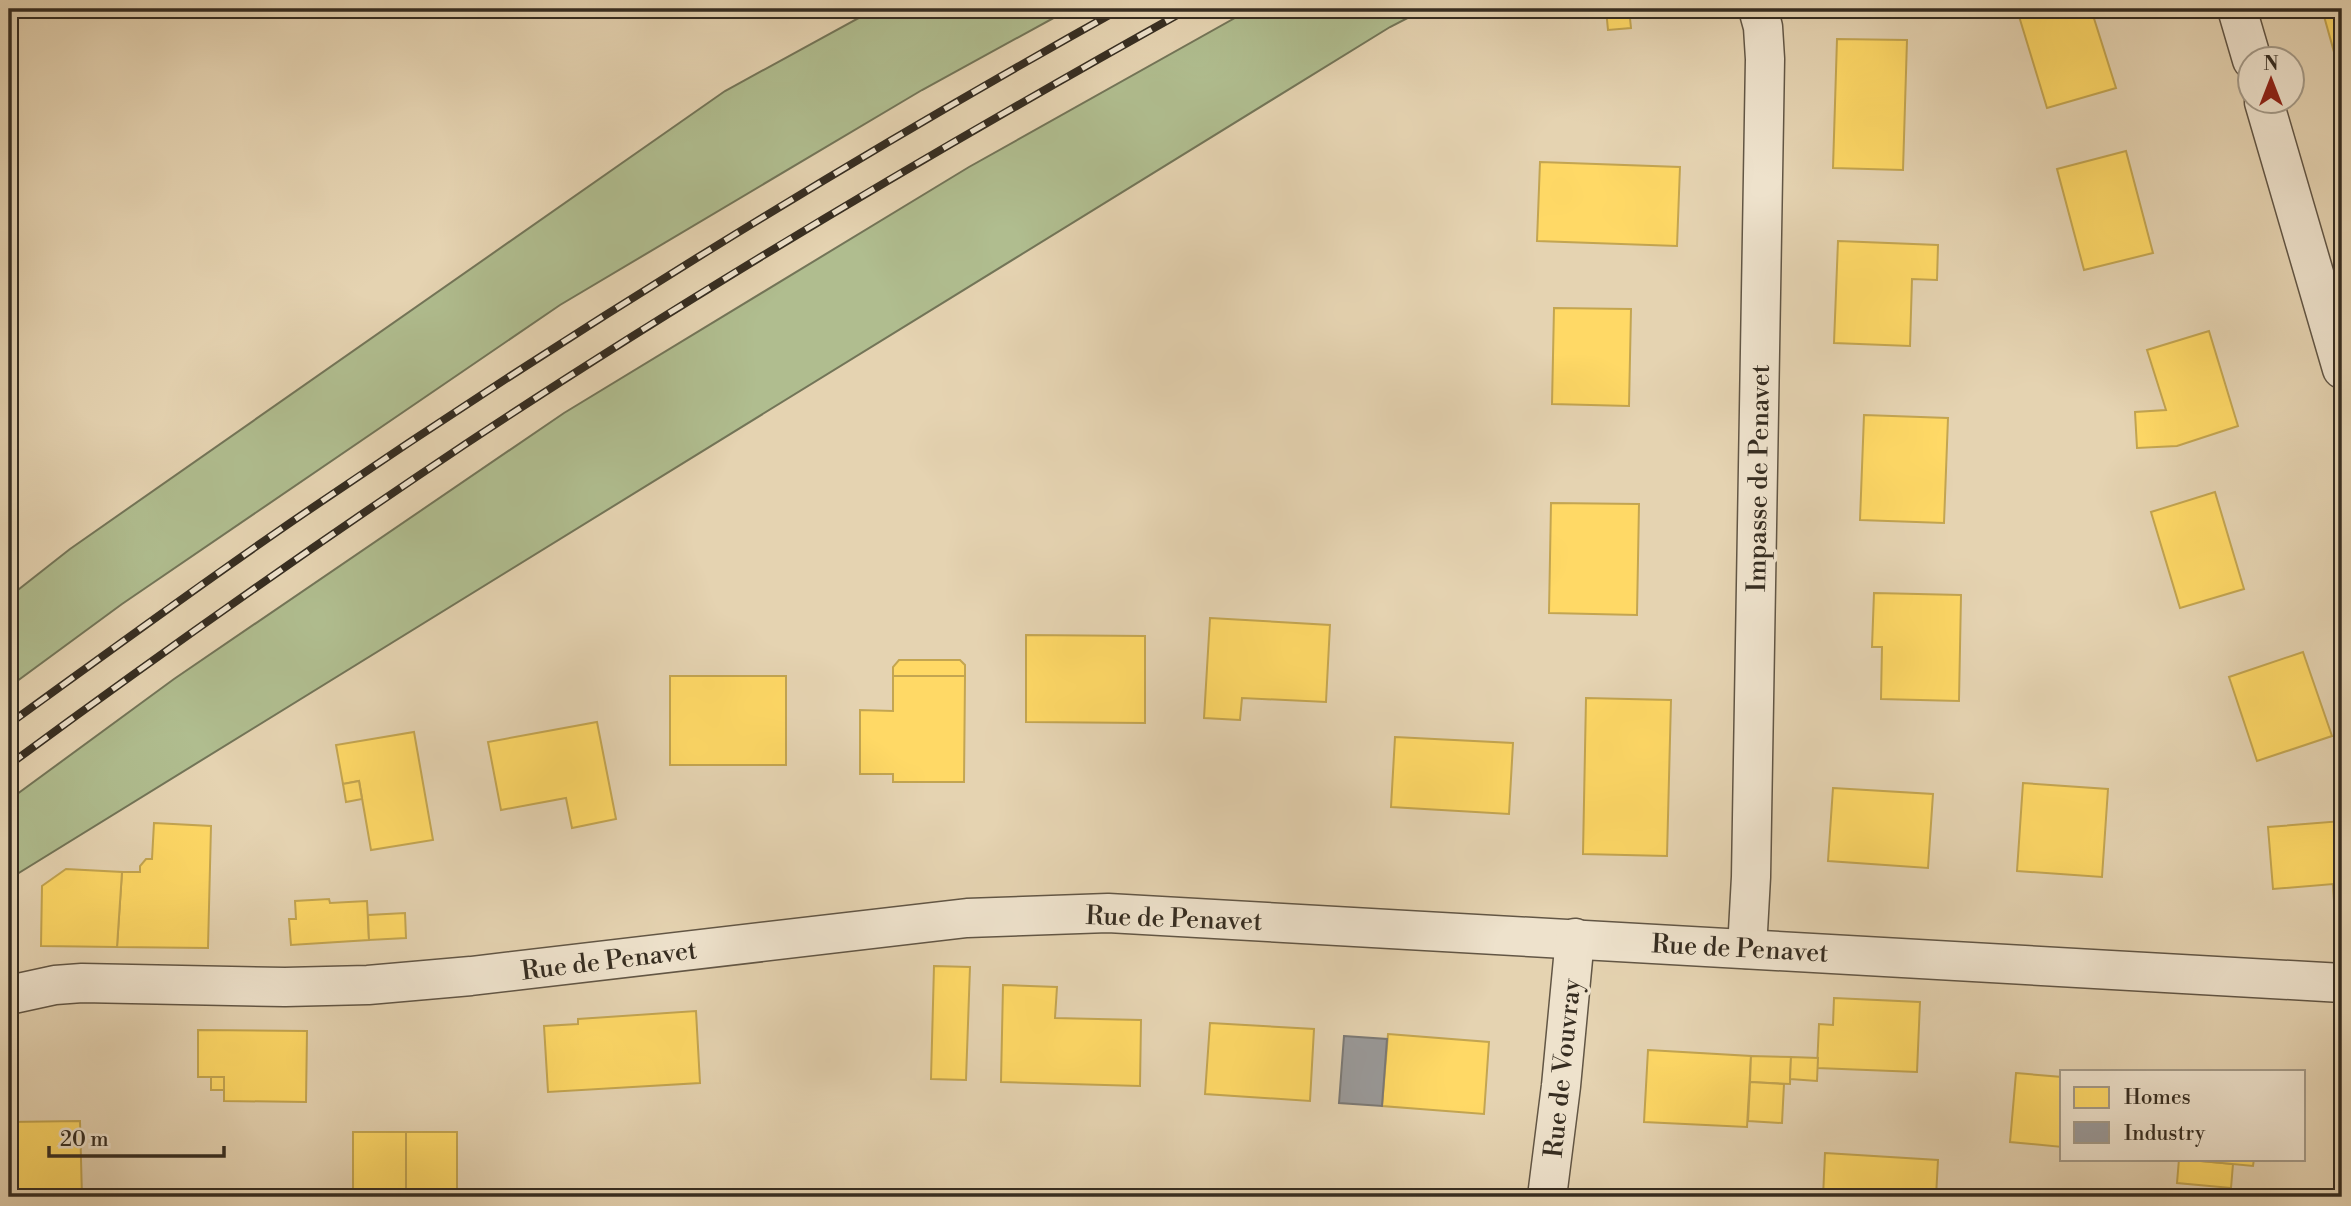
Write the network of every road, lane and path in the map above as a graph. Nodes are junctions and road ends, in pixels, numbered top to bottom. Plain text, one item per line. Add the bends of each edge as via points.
1 (1758, 9) edge
2 (2237, 9) edge
3 (2248, 46) edge
4 (2268, 116) edge
5 (2342, 369) edge
6 (1575, 938) junction
7 (1747, 948) junction
8 (2342, 983) edge
9 (9, 995) edge
10 (1547, 1197) edge

1 - 7 street, Impasse de Penavet via 1765,59
2 - 3 street
4 - 5 street
6 - 7 street, Rue de Penavet
6 - 9 street, Rue de Penavet via 1108,912 1031,914 368,985 82,983
6 - 10 street, Rue de Vouvray
7 - 8 street, Rue de Penavet

